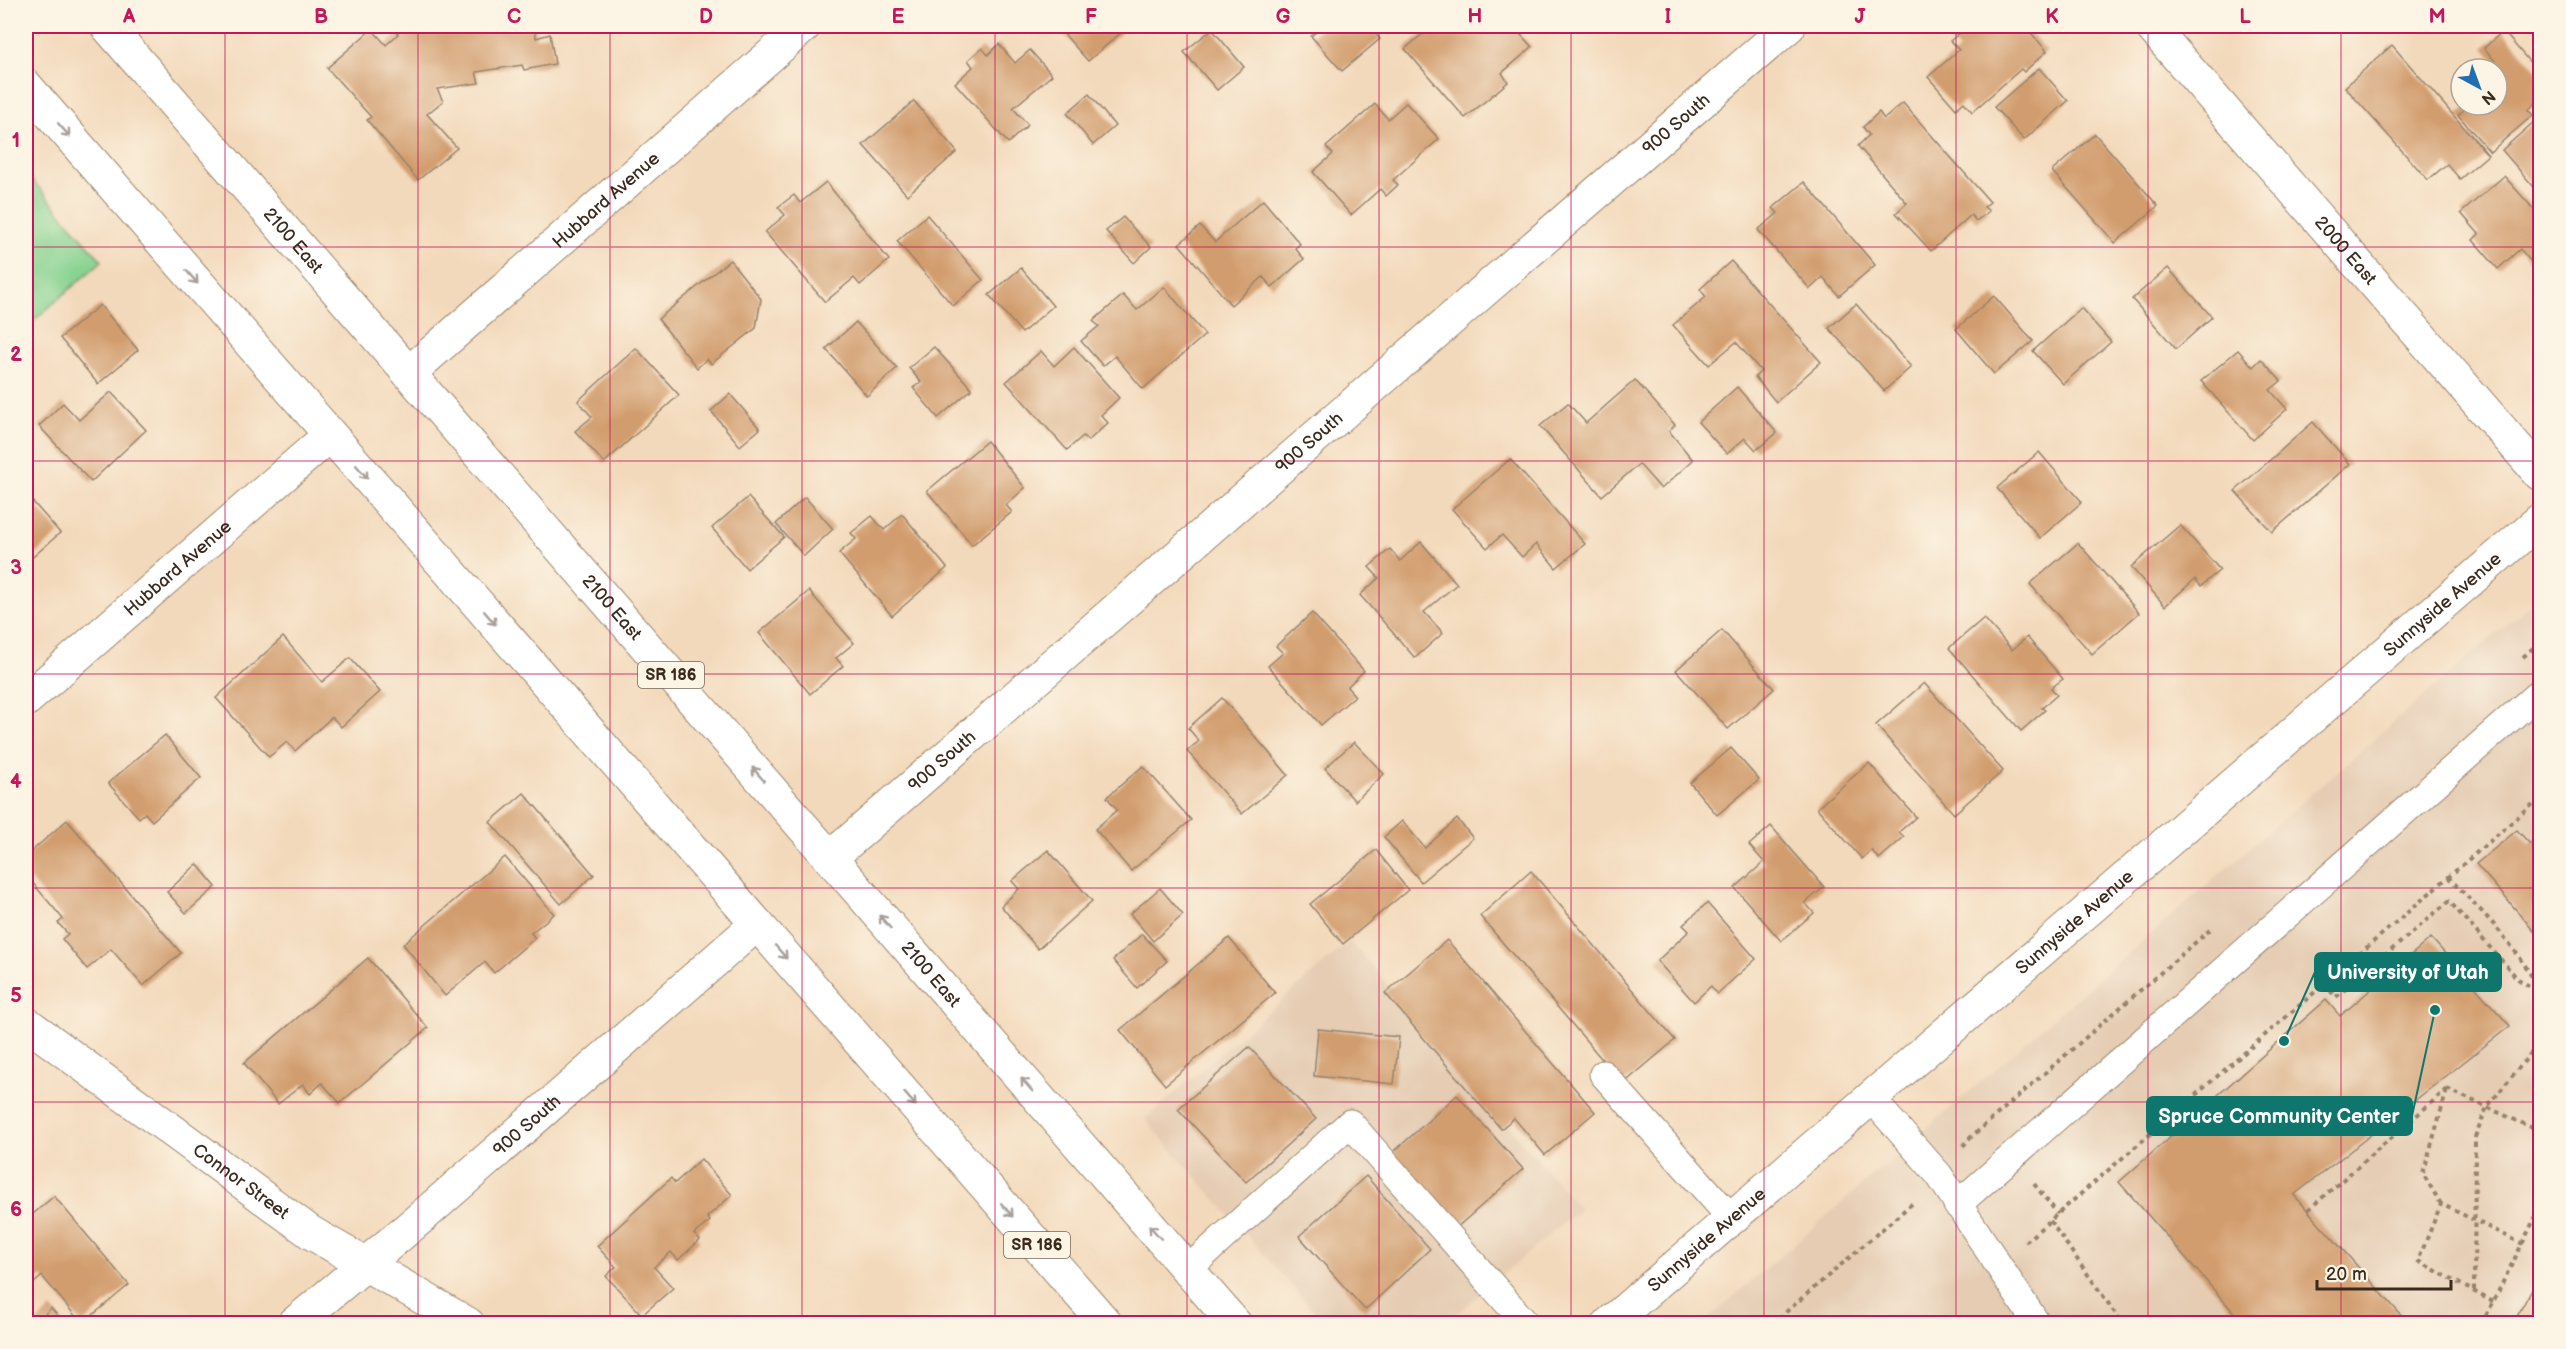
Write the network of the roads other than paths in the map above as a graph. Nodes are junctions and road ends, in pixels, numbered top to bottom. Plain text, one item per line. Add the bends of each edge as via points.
1 (107, 26) edge
2 (804, 26) edge
3 (1789, 26) edge
4 (2151, 26) edge
5 (26, 86) edge
6 (409, 373) junction
7 (330, 435) junction
8 (2541, 474) edge
9 (2541, 520) edge
10 (2541, 692) edge
11 (26, 700) edge
12 (830, 858) junction
13 (758, 924) junction
14 (26, 1023) edge
15 (1604, 1074) dead end
16 (1870, 1097) junction
17 (1957, 1205) junction
18 (1731, 1218) junction
19 (366, 1263) junction
20 (1188, 1269) junction
21 (294, 1323) edge
22 (468, 1323) edge
23 (1106, 1323) edge
24 (1235, 1323) edge
25 (1526, 1323) edge
26 (1609, 1323) edge
27 (2037, 1323) edge

1 - 6 main road, 2100 East / SR 186
2 - 6 main road, Hubbard Avenue
3 - 12 main road, 900 South
4 - 8 main road, 2000 East
5 -> 7 main road, SR 186
12 -> 6 main road, 2100 East / SR 186
7 - 11 main road, Hubbard Avenue
7 -> 13 main road, SR 186
9 - 16 main road, Sunnyside Avenue
10 - 17 lane
20 -> 12 main road, 2100 East / SR 186
13 - 19 main road, 900 South
13 -> 23 main road, SR 186
14 - 19 main road, Connor Street via 310,1232
15 - 18 lane
16 - 17 lane via 1939,1174
16 - 18 main road, Sunnyside Avenue
17 - 27 lane
18 - 26 main road, Sunnyside Avenue
19 - 21 main road, 900 South
19 - 22 main road, Connor Street
20 - 24 main road, 2100 East / SR 186
20 - 25 lane via 1350,1123

